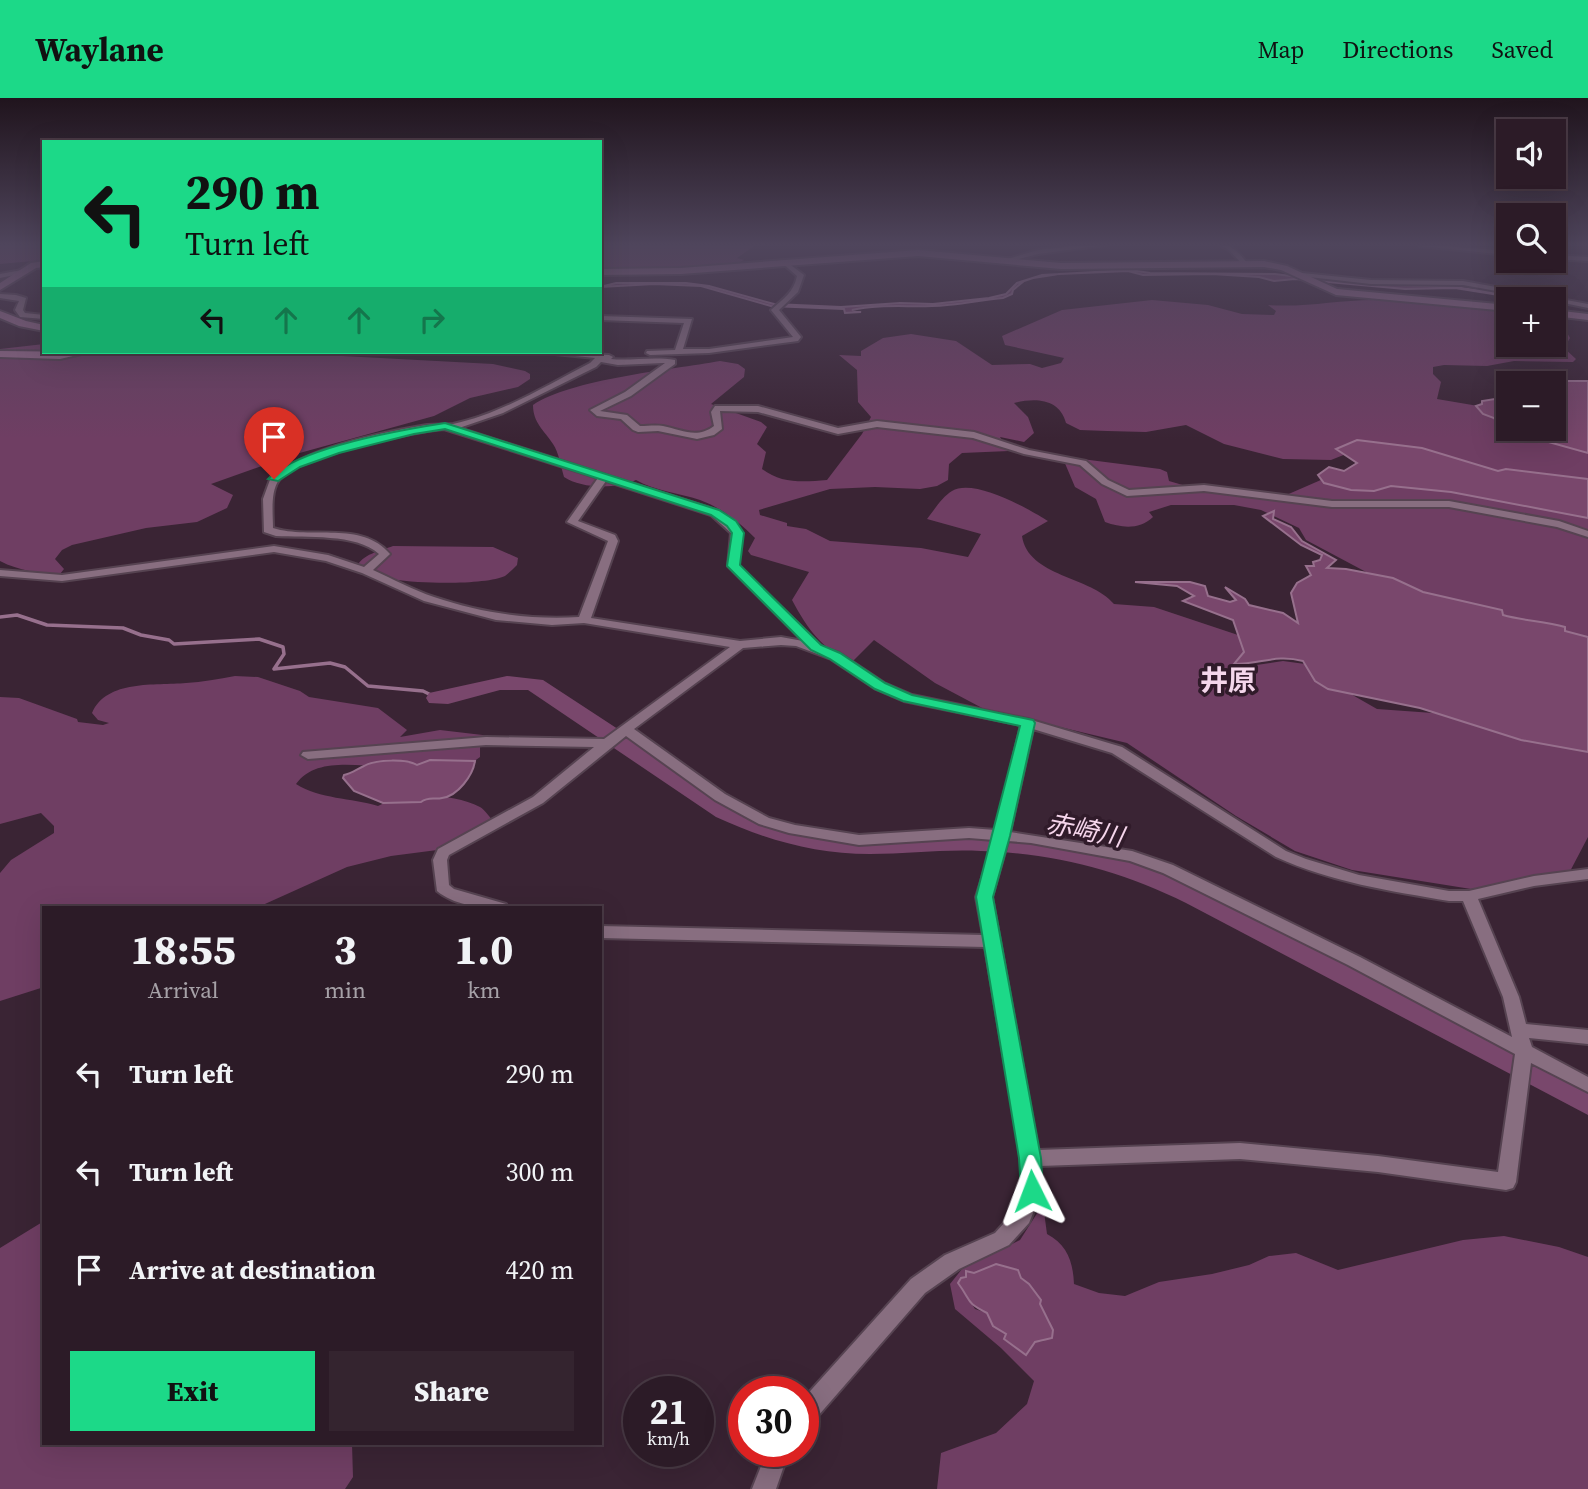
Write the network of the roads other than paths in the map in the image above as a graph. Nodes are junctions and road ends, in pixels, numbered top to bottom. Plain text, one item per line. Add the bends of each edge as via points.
1 (19, 309) edge
2 (777, 309) edge
3 (0, 314) edge
4 (1566, 314) edge
5 (42, 317) edge
6 (1588, 317) edge
7 (602, 318) edge
8 (42, 328) edge
9 (679, 350) junction
10 (0, 354) edge
11 (73, 354) edge
12 (570, 354) edge
13 (601, 358) junction
14 (452, 427) junction
15 (603, 478) junction
16 (1588, 534) edge
17 (366, 571) junction
18 (0, 573) edge
19 (584, 620) junction
20 (740, 645) junction
21 (816, 648) junction
22 (1028, 723) junction
23 (625, 729) junction
24 (607, 743) junction
25 (308, 755) dead end
26 (1000, 844) junction
27 (1588, 874) edge
28 (1469, 896) junction
29 (493, 906) edge
30 (602, 932) edge
31 (992, 941) junction
32 (1521, 1030) junction
33 (1588, 1037) edge
34 (1524, 1051) junction
35 (1588, 1085) edge
36 (1030, 1158) junction
37 (819, 1398) edge
38 (772, 1467) edge
39 (764, 1489) edge

1 - 5 street via 23,315
2 - 9 street via 795,339 709,351
3 - 8 main road
4 - 6 main road
7 - 9 street via 689,321
9 - 13 street
10 - 11 main road
12 - 13 street
13 - 14 street via 500,411
13 - 16 street via 617,364 655,359 672,362 628,394 594,410 625,418 641,429 659,428 699,438 719,427 718,408 758,409 838,431 877,424 974,435 1083,463 1127,493 1204,488 1332,504 1449,504 1557,523
14 - 15 street
14 - 17 street via 413,431 336,451 296,464 274,479 268,499 268,530 367,541 385,554
15 - 19 street via 572,522 613,541
15 - 21 street via 689,503 732,524 738,533 733,566
17 - 18 street via 328,558 274,549 62,578
17 - 19 street via 462,610 529,620
19 - 20 street
20 - 21 street via 781,641
20 - 23 street
21 - 22 street via 908,698
22 - 26 street
22 - 28 street via 1130,756 1200,804 1301,863 1359,880
23 - 24 street
23 - 26 street via 720,797 764,821 859,840 969,833
24 - 25 street via 485,741
24 - 29 street via 538,800 443,852 442,887
26 - 31 street via 984,897
26 - 34 street via 1082,845 1168,869
27 - 28 street
28 - 32 street
30 - 31 street
31 - 36 street
32 - 33 street
32 - 34 street
34 - 35 street
34 - 36 street via 1506,1182 1240,1151
36 - 37 street via 1032,1191 1023,1217 1002,1239 952,1262 918,1286
38 - 39 street

